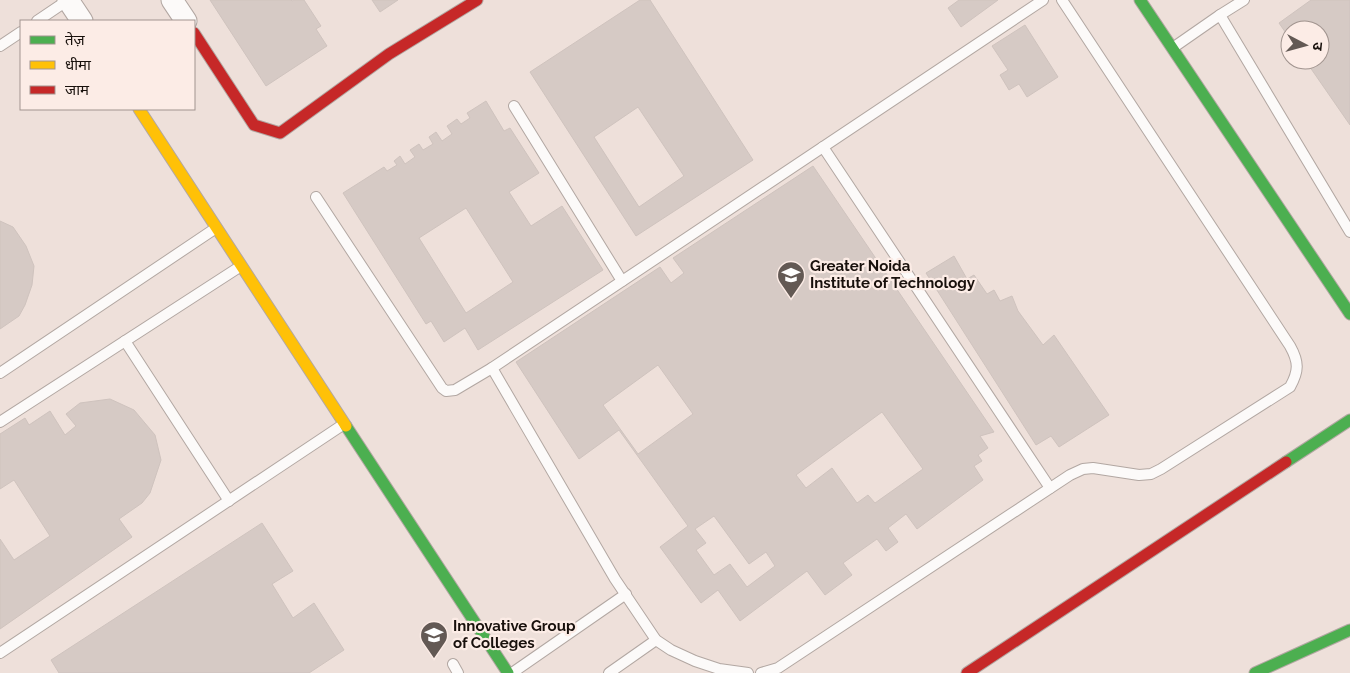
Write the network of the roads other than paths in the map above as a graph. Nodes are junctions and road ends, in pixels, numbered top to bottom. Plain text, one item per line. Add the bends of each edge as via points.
1 (68, 0) edge
2 (172, 0) edge
3 (477, 0) edge
4 (1023, 0) edge
5 (1044, 0) edge
6 (1062, 0) edge
7 (1244, 0) edge
8 (1146, 5) edge
9 (1030, 9) junction
10 (1220, 15) junction
11 (38, 20) edge
12 (81, 20) edge
13 (185, 20) edge
14 (20, 33) edge
15 (195, 35) edge
16 (0, 46) edge
17 (1172, 48) junction
18 (514, 106) dead end
19 (140, 110) edge
20 (823, 147) junction
21 (316, 196) dead end
22 (216, 228) junction
23 (1350, 232) edge
24 (241, 266) junction
25 (622, 281) junction
26 (1350, 314) edge
27 (125, 341) junction
28 (492, 368) junction
29 (0, 374) edge
30 (1350, 420) edge
31 (0, 422) edge
32 (345, 423) junction
33 (1050, 488) junction
34 (229, 501) junction
35 (626, 594) junction
36 (1350, 630) edge
37 (656, 640) junction
38 (0, 653) edge
39 (1293, 668) dead end
40 (510, 673) edge
41 (609, 673) edge
42 (748, 673) edge
43 (761, 673) edge
44 (967, 673) edge
45 (1255, 673) edge

1 - 11 lane
1 - 12 street
2 - 13 street
3 - 15 street via 389,54 280,133 254,125
4 - 9 lane
5 - 9 lane
6 - 33 lane via 1290,346 1297,365 1290,387 1161,470 1140,474 1083,469
7 - 10 lane
8 - 17 street
9 - 20 lane
10 - 17 lane
10 - 23 lane
14 - 16 lane
17 - 26 street
18 - 25 lane
19 - 22 street
20 - 25 lane
20 - 33 lane
21 - 28 lane via 442,388 455,390
22 - 24 street
22 - 29 lane
24 - 27 lane
24 - 32 street
25 - 28 lane
27 - 31 lane
27 - 34 lane
28 - 35 lane
30 - 44 street
32 - 34 lane
32 - 40 street
33 - 43 lane via 778,668
34 - 38 lane
35 - 37 lane
35 - 40 lane
36 - 39 street
36 - 45 street
37 - 41 lane
37 - 42 lane via 695,661 719,669

